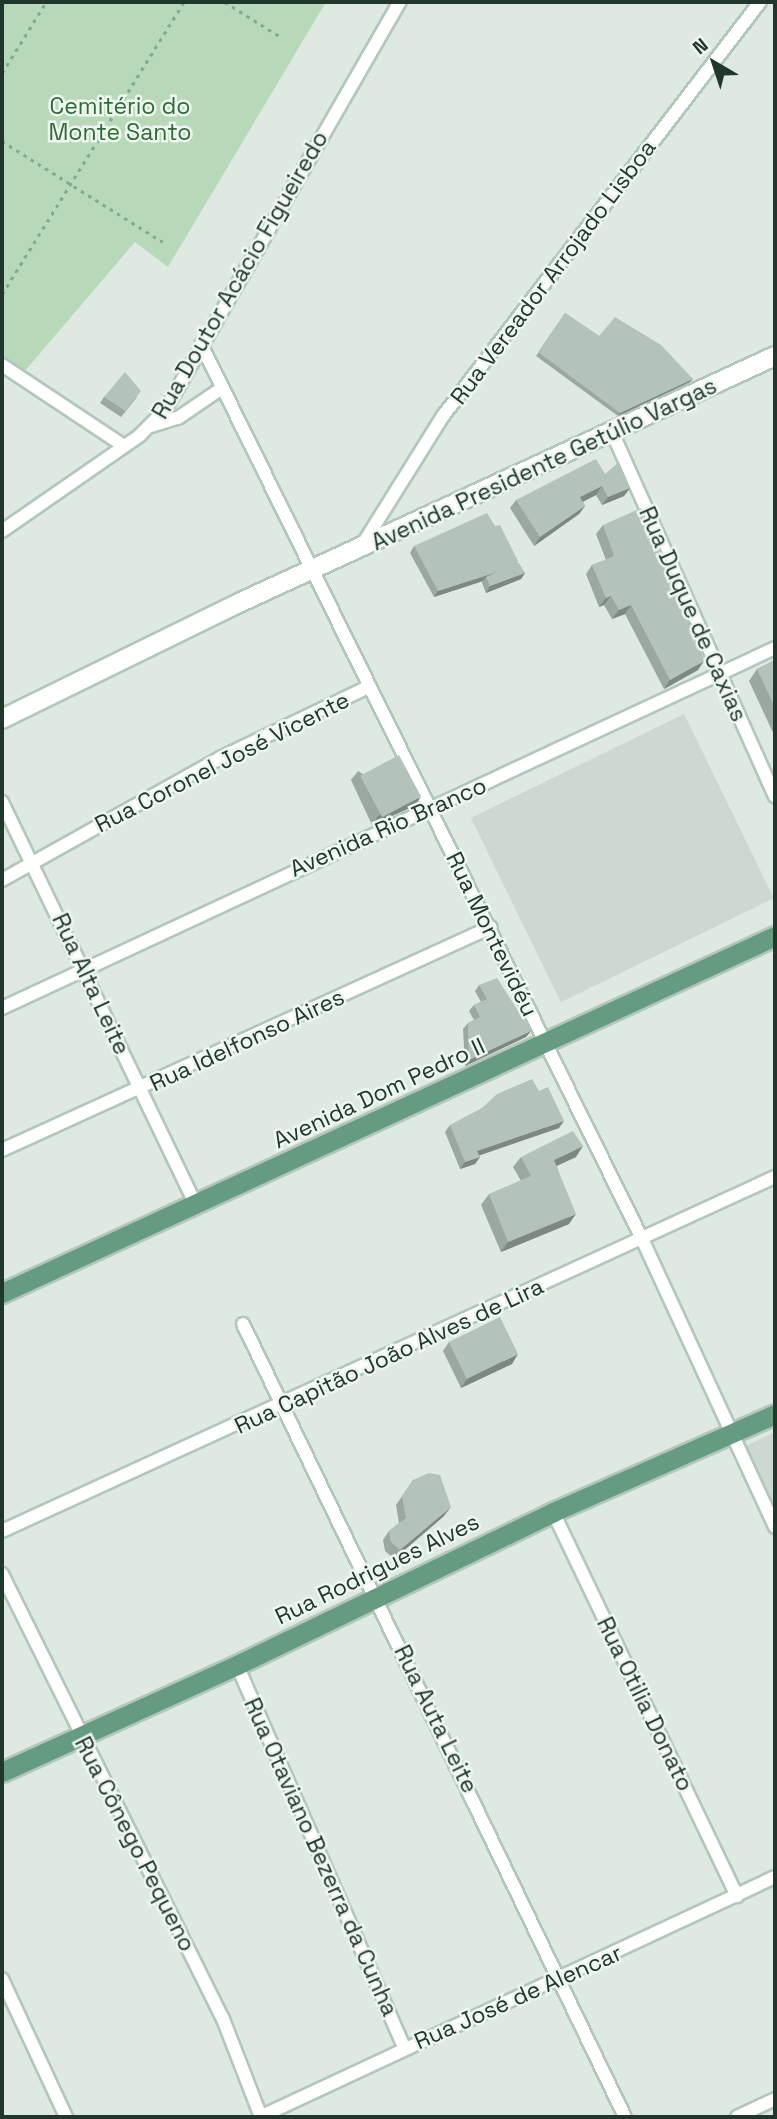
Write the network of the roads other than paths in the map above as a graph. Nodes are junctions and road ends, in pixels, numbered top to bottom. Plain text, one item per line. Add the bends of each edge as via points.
1 (400, 2) edge
2 (760, 2) edge
3 (201, 344) junction
4 (775, 356) edge
5 (2, 365) edge
6 (222, 388) junction
7 (152, 426) junction
8 (612, 432) junction
9 (124, 446) junction
10 (2, 531) edge
11 (359, 550) junction
12 (313, 572) junction
13 (775, 648) edge
14 (718, 673) junction
15 (370, 687) junction
16 (2, 719) edge
17 (775, 796) edge
18 (2, 802) edge
19 (431, 808) junction
20 (35, 863) junction
21 (2, 880) edge
22 (491, 927) junction
23 (775, 936) edge
24 (84, 971) junction
25 (2, 1008) edge
26 (544, 1044) junction
27 (139, 1089) junction
28 (2, 1150) edge
29 (775, 1177) edge
30 (196, 1205) junction
31 (643, 1241) junction
32 (2, 1293) edge
33 (243, 1324) dead end
34 (282, 1404) junction
35 (775, 1414) edge
36 (733, 1433) junction
37 (553, 1512) junction
38 (775, 1527) edge
39 (2, 1531) edge
40 (2, 1574) edge
41 (376, 1596) junction
42 (237, 1665) junction
43 (80, 1738) junction
44 (2, 1772) edge
45 (775, 1877) edge
46 (737, 1896) junction
47 (2, 1979) edge
48 (557, 1980) junction
49 (405, 2049) junction
50 (775, 2099) edge
51 (66, 2117) edge
52 (261, 2117) edge
53 (625, 2117) edge
54 (737, 2117) edge

1 - 3 street, Rua Doutor Acácio Figueiredo
2 - 11 street, Rua Vereador Arrojado Lisboa via 443,416
3 - 6 street, Rua Montevidéu
3 - 7 street, Rua Doutor Acácio Figueiredo
4 - 8 main road, Avenida Presidente Getúlio Vargas
5 - 9 street
6 - 7 street via 178,418
6 - 12 street, Rua Montevidéu
7 - 9 street, Rua Doutor Acácio Figueiredo
8 - 11 main road, Avenida Presidente Getúlio Vargas
8 - 14 street, Rua Duque de Caxias
9 - 10 street, Rua Doutor Acácio Figueiredo
11 - 12 main road, Avenida Presidente Getúlio Vargas
12 - 15 street, Rua Montevidéu
12 - 16 main road via 241,602
13 - 14 street, Avenida Rio Branco
14 - 17 street, Rua Duque de Caxias
14 - 19 street, Avenida Rio Branco
15 - 19 street, Rua Montevidéu
15 - 20 street, Rua Coronel José Vicente via 187,775
18 - 20 street, Rua Alta Leite
19 - 22 street, Rua Montevidéu
19 - 24 street, Avenida Rio Branco via 153,934
20 - 21 street, Rua Coronel José Vicente
20 - 24 street, Rua Alta Leite
22 - 26 street, Rua Montevidéu
22 - 27 street, Rua Idelfonso Aires
23 - 26 main road, Avenida Dom Pedro II
24 - 25 street, Avenida Rio Branco
24 - 27 street, Rua Alta Leite
26 - 30 main road, Avenida Dom Pedro II
26 - 31 street, Rua Montevidéu
27 - 28 street, Rua Idelfonso Aires
27 - 30 street, Rua Alta Leite
29 - 31 street, Rua Capitão João Alves de Lira
30 - 32 main road, Avenida Dom Pedro II
31 - 34 street, Rua Capitão João Alves de Lira
31 - 36 street, Rua Montevidéu
33 - 34 street, Rua Auta Leite
34 - 39 street, Rua Capitão João Alves de Lira
34 - 41 street, Rua Auta Leite
35 - 36 main road, Rua Rodrigues Alves
36 - 37 main road, Rua Rodrigues Alves
36 - 38 street, Rua Montevidéu
37 - 41 main road, Rua Rodrigues Alves
37 - 46 street, Rua Otilia Donato
40 - 43 street, Rua Cônego Pequeno
41 - 42 main road, Rua Rodrigues Alves
41 - 48 street, Rua Auta Leite
42 - 43 main road, Rua Rodrigues Alves
42 - 49 street, Rua Otaviano Bezerra da Cunha
43 - 44 main road, Rua Rodrigues Alves
43 - 52 street, Rua Cônego Pequeno via 223,2019
45 - 46 street, Rua José de Alencar
46 - 48 street, Rua José de Alencar
47 - 51 street
48 - 49 street, Rua José de Alencar
48 - 53 street, Rua Auta Leite
49 - 52 street, Rua José de Alencar
50 - 54 street

